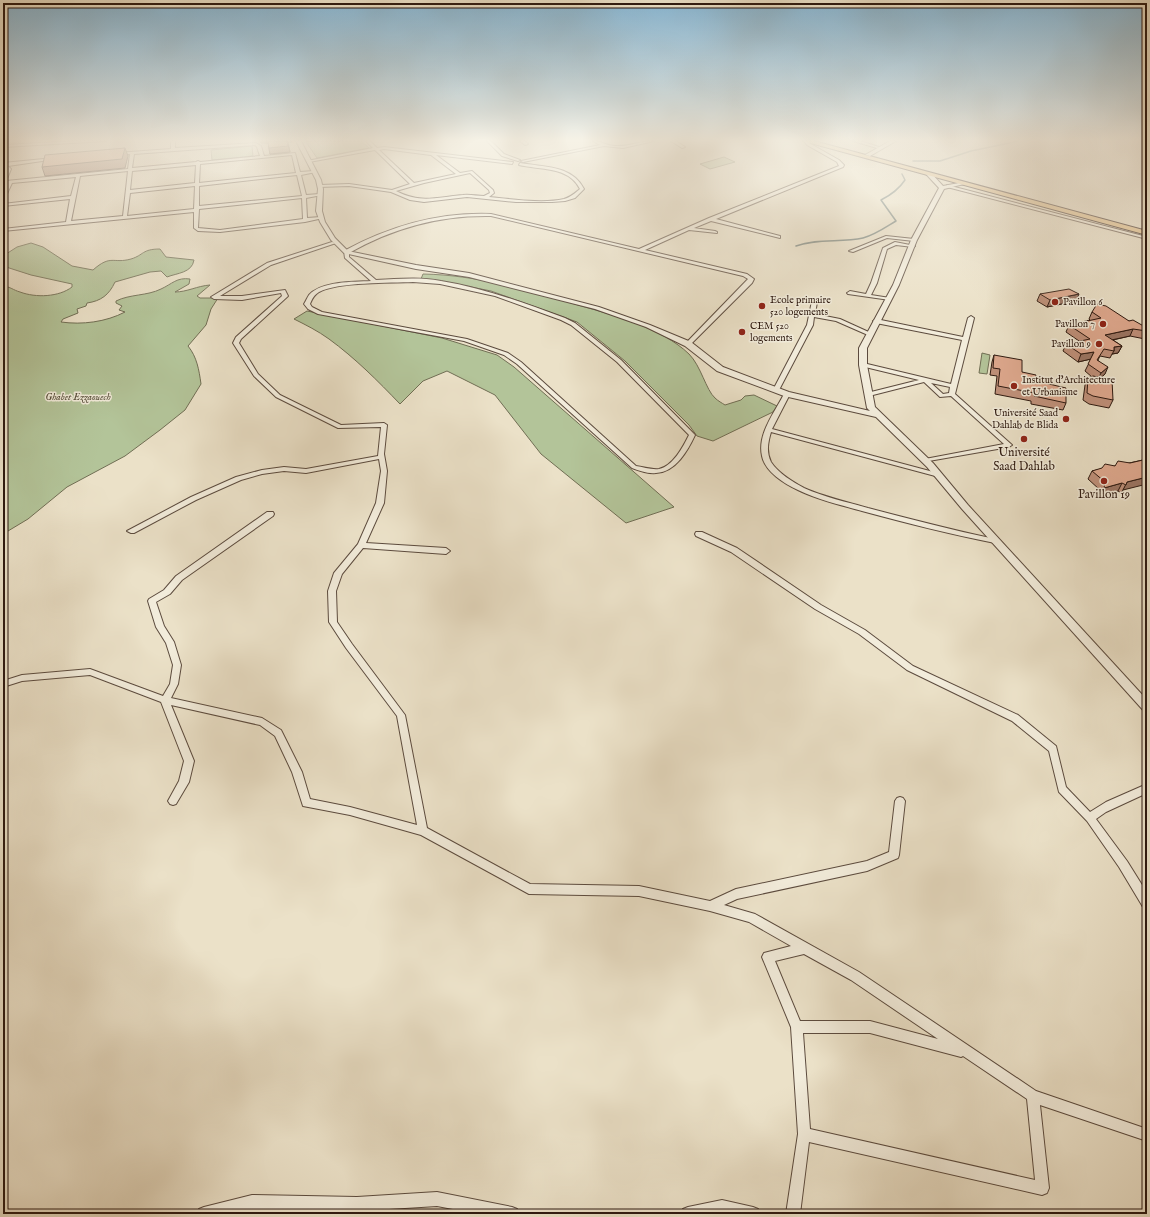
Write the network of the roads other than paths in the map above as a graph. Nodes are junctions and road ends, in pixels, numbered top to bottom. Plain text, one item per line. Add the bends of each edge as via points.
1 (73, 197) edge
2 (66, 198) edge
3 (127, 198) edge
4 (196, 198) edge
5 (289, 198) edge
6 (304, 198) edge
7 (320, 198) edge
8 (404, 198) edge
9 (452, 198) edge
10 (485, 198) edge
11 (570, 198) edge
12 (764, 198) edge
13 (937, 198) edge
14 (994, 198) edge
15 (1017, 198) edge
16 (1030, 198) edge
17 (3, 205) edge
18 (196, 209) junction
19 (125, 216) junction
20 (321, 218) junction
21 (711, 219) junction
22 (305, 221) junction
23 (68, 223) junction
24 (688, 229) junction
25 (1147, 229) edge
26 (3, 230) edge
27 (715, 232) dead end
28 (1147, 233) edge
29 (778, 237) dead end
30 (1147, 238) edge
31 (334, 242) junction
32 (913, 243) junction
33 (640, 250) junction
34 (851, 251) dead end
35 (346, 252) junction
36 (375, 282) junction
37 (850, 292) dead end
38 (868, 296) junction
39 (888, 299) junction
40 (814, 302) dead end
41 (813, 315) junction
42 (971, 318) dead end
43 (876, 321) junction
44 (870, 334) junction
45 (965, 339) junction
46 (688, 344) junction
47 (863, 365) junction
48 (926, 380) junction
49 (953, 386) junction
50 (776, 390) junction
51 (788, 394) junction
52 (869, 394) junction
53 (952, 394) junction
54 (877, 415) junction
55 (769, 430) junction
56 (382, 457) junction
57 (925, 461) junction
58 (939, 475) junction
59 (270, 514) dead end
60 (131, 531) dead end
61 (699, 534) dead end
62 (995, 541) junction
63 (361, 545) junction
64 (446, 551) dead end
65 (3, 684) edge
66 (165, 700) junction
67 (1147, 707) edge
68 (1147, 788) edge
69 (173, 801) dead end
70 (900, 801) dead end
71 (1090, 818) junction
72 (423, 831) junction
73 (1147, 903) edge
74 (710, 906) junction
75 (806, 948) junction
76 (797, 1027) junction
77 (968, 1052) junction
78 (1032, 1096) junction
79 (804, 1134) junction
80 (1147, 1135) edge
81 (204, 1214) edge
82 (512, 1214) edge
83 (688, 1214) edge
84 (753, 1214) edge
85 (793, 1214) edge

1 - 23 street
2 - 17 street
3 - 19 street
4 - 18 street
5 - 18 street
6 - 22 street
7 - 20 street
8 - 9 street via 423,202
10 - 11 street via 512,202 556,201
12 - 21 street
13 - 32 street
14 - 30 street
15 - 28 highway
16 - 25 highway
18 - 19 street
18 - 22 street via 196,228 206,232
19 - 23 street
20 - 22 street
20 - 31 street
21 - 24 street
21 - 29 street
23 - 26 street
24 - 27 street
24 - 33 street
31 - 35 street
31 - 56 street via 269,264 214,297 242,298 277,291 286,293 240,334 236,343 240,350 256,374 278,396 340,427 384,425
32 - 34 street via 886,237
32 - 38 street via 895,243 885,248
32 - 39 street
33 - 35 street via 483,214 463,214 435,219 369,238
33 - 46 street via 745,274 751,279
35 - 36 street via 347,257
35 - 46 street via 511,284 597,308 648,326
36 - 36 street via 440,282 497,295 572,324 619,362 688,430 692,435 689,442 666,468 648,471 634,467 506,354 465,340 320,313 307,304 314,293 330,286
37 - 38 street
38 - 39 street
39 - 43 street
40 - 41 street
41 - 44 street via 838,320
41 - 50 street
42 - 45 street
43 - 44 street
43 - 45 street
44 - 47 street via 863,348
45 - 49 street
46 - 50 street via 720,369
47 - 48 street
47 - 52 street
48 - 49 street
48 - 52 street
48 - 53 street via 942,396
49 - 53 street
50 - 51 street
51 - 54 street
51 - 55 street
52 - 54 street via 871,408
53 - 57 street via 1009,445
54 - 57 street
55 - 58 street
55 - 62 street via 765,443 768,463 795,486 822,497 934,529
56 - 60 street via 306,471 258,471 228,482
56 - 63 street via 384,470 380,503
57 - 58 street
58 - 62 street
59 - 66 street via 179,578 167,592 152,600 160,627 170,642 177,665 174,684
61 - 71 street via 734,550 818,607 862,632 910,668 1015,718 1053,749 1062,789
62 - 67 street
63 - 64 street
63 - 72 street via 338,573 332,591 333,622 401,715
65 - 66 street via 22,678 90,672
66 - 69 street via 189,761 184,782
66 - 72 street via 262,722 278,733 297,772 306,803 350,811
68 - 71 street via 1139,794 1096,811
70 - 74 street via 894,855 867,866 736,894
71 - 73 street
72 - 74 street via 529,889 639,891
74 - 75 street via 751,918
75 - 76 street via 768,957
75 - 77 street via 855,976
76 - 77 street via 870,1026
76 - 79 street
77 - 78 street
78 - 79 street via 1042,1188
78 - 80 street
79 - 85 street
81 - 82 street via 252,1202 357,1204 437,1199
83 - 84 street via 722,1207

